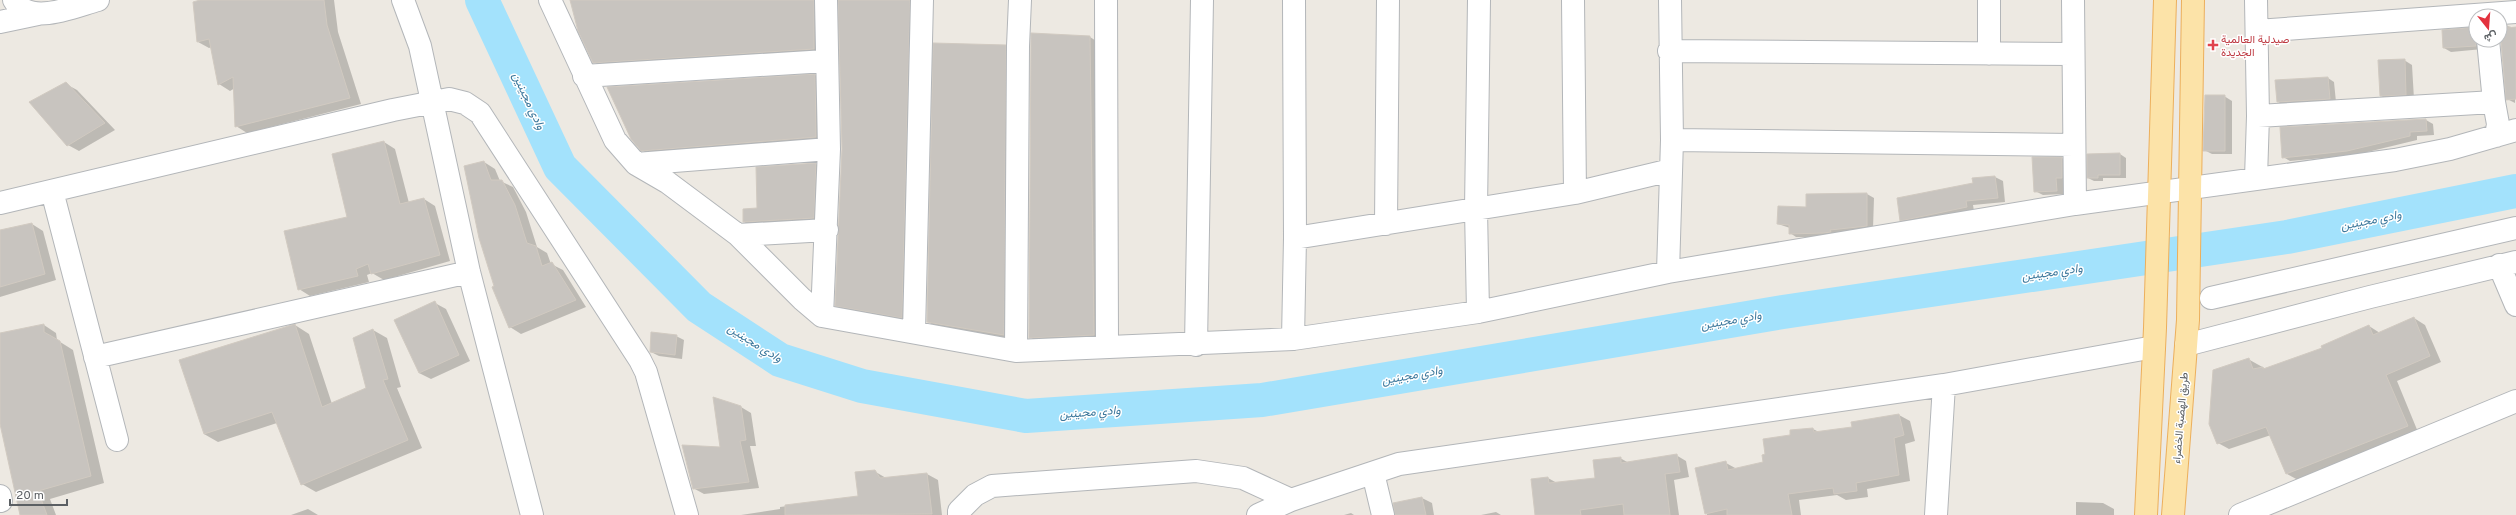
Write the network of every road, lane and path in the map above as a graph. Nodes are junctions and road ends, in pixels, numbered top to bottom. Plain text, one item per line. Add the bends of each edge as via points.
1 (14, 0) edge
2 (98, 0) edge
3 (403, 0) edge
4 (550, 0) edge
5 (826, 0) edge
6 (922, 0) edge
7 (1020, 0) edge
8 (1106, 0) edge
9 (1202, 0) edge
10 (1294, 0) edge
11 (1388, 0) edge
12 (1479, 0) edge
13 (1573, 0) edge
14 (1670, 0) edge
15 (1988, 0) edge
16 (2073, 0) edge
17 (2165, 0) edge
18 (2193, 0) edge
19 (2256, 0) edge
20 (38, 14) junction
21 (2468, 15) edge
22 (0, 22) edge
23 (2257, 31) junction
24 (2489, 48) edge
25 (1669, 51) junction
26 (1989, 54) junction
27 (2073, 54) junction
28 (826, 61) junction
29 (584, 76) junction
30 (2494, 102) junction
31 (432, 103) junction
32 (2258, 116) junction
33 (2507, 126) edge
34 (1672, 140) junction
35 (2074, 145) junction
36 (829, 149) junction
37 (636, 164) junction
38 (1671, 170) junction
39 (2256, 178) junction
40 (52, 191) junction
41 (1575, 194) junction
42 (2189, 196) junction
43 (2160, 197) junction
44 (0, 203) edge
45 (2075, 204) junction
46 (1476, 209) junction
47 (1386, 224) junction
48 (2516, 228) edge
49 (827, 230) junction
50 (738, 235) junction
51 (1296, 238) junction
52 (2360, 264) junction
53 (2507, 264) edge
54 (469, 272) junction
55 (1668, 272) junction
56 (2370, 297) junction
57 (2211, 298) dead end
58 (2516, 305) edge
59 (1478, 312) junction
60 (822, 316) junction
61 (914, 332) junction
62 (2155, 337) junction
63 (1292, 339) junction
64 (1196, 345) junction
65 (2186, 345) junction
66 (1107, 346) junction
67 (1016, 351) junction
68 (95, 357) junction
69 (1944, 385) junction
70 (2516, 401) edge
71 (117, 440) dead end
72 (1373, 474) junction
73 (1291, 500) junction
74 (532, 515) edge
75 (688, 515) edge
76 (959, 515) edge
77 (1258, 515) edge
78 (1383, 515) edge
79 (1936, 515) edge
80 (2146, 515) edge
81 (2173, 515) edge
82 (2240, 515) edge

1 - 20 street via 17,6
2 - 20 street
3 - 31 street via 420,46
4 - 29 street
5 - 28 street
6 - 61 street
7 - 67 street
8 - 66 street
9 - 64 street
10 - 51 street
11 - 47 street
12 - 46 street
13 - 41 street
14 - 25 street
15 - 26 street
16 - 27 street
17 - 43 main road
18 - 42 main road, طريق الهضبة الخضراء
19 - 23 street
20 - 22 street
21 - 23 street
23 - 32 street
24 - 30 street
25 - 26 street
25 - 34 street
26 - 27 street
27 - 35 street
28 - 29 street
28 - 36 street
29 - 37 street via 615,140
30 - 32 street
30 - 33 street
31 - 40 street
31 - 54 street
31 - 75 street via 449,99 466,103 480,112 640,360 646,372
32 - 39 street
33 - 39 street via 2450,149 2395,160
34 - 35 street
34 - 38 street
35 - 45 street
36 - 37 street
36 - 49 street
37 - 50 street via 667,182
38 - 41 street
38 - 55 street
39 - 42 street
40 - 44 street
40 - 68 street
41 - 46 street
42 - 43 street
42 - 65 main road, طريق الهضبة الخضراء
43 - 45 street
43 - 62 main road
45 - 55 street
46 - 47 street
46 - 59 street
47 - 51 street
48 - 52 street
49 - 50 street
49 - 60 street
50 - 60 street via 802,300
51 - 63 street
52 - 56 street
52 - 57 street
53 - 56 street
53 - 58 street
54 - 68 street
54 - 74 street
55 - 59 street
56 - 65 street
59 - 63 street
60 - 61 street
61 - 67 street
62 - 69 street
62 - 80 main road
63 - 64 street
64 - 66 street
65 - 81 main road, طريق الهضبة الخضراء
66 - 67 street
68 - 71 street
69 - 72 street via 1399,464
69 - 79 street
70 - 82 street
72 - 73 street
72 - 78 street
73 - 76 street via 1243,478 1189,472 992,486 975,495 959,511
73 - 77 street

